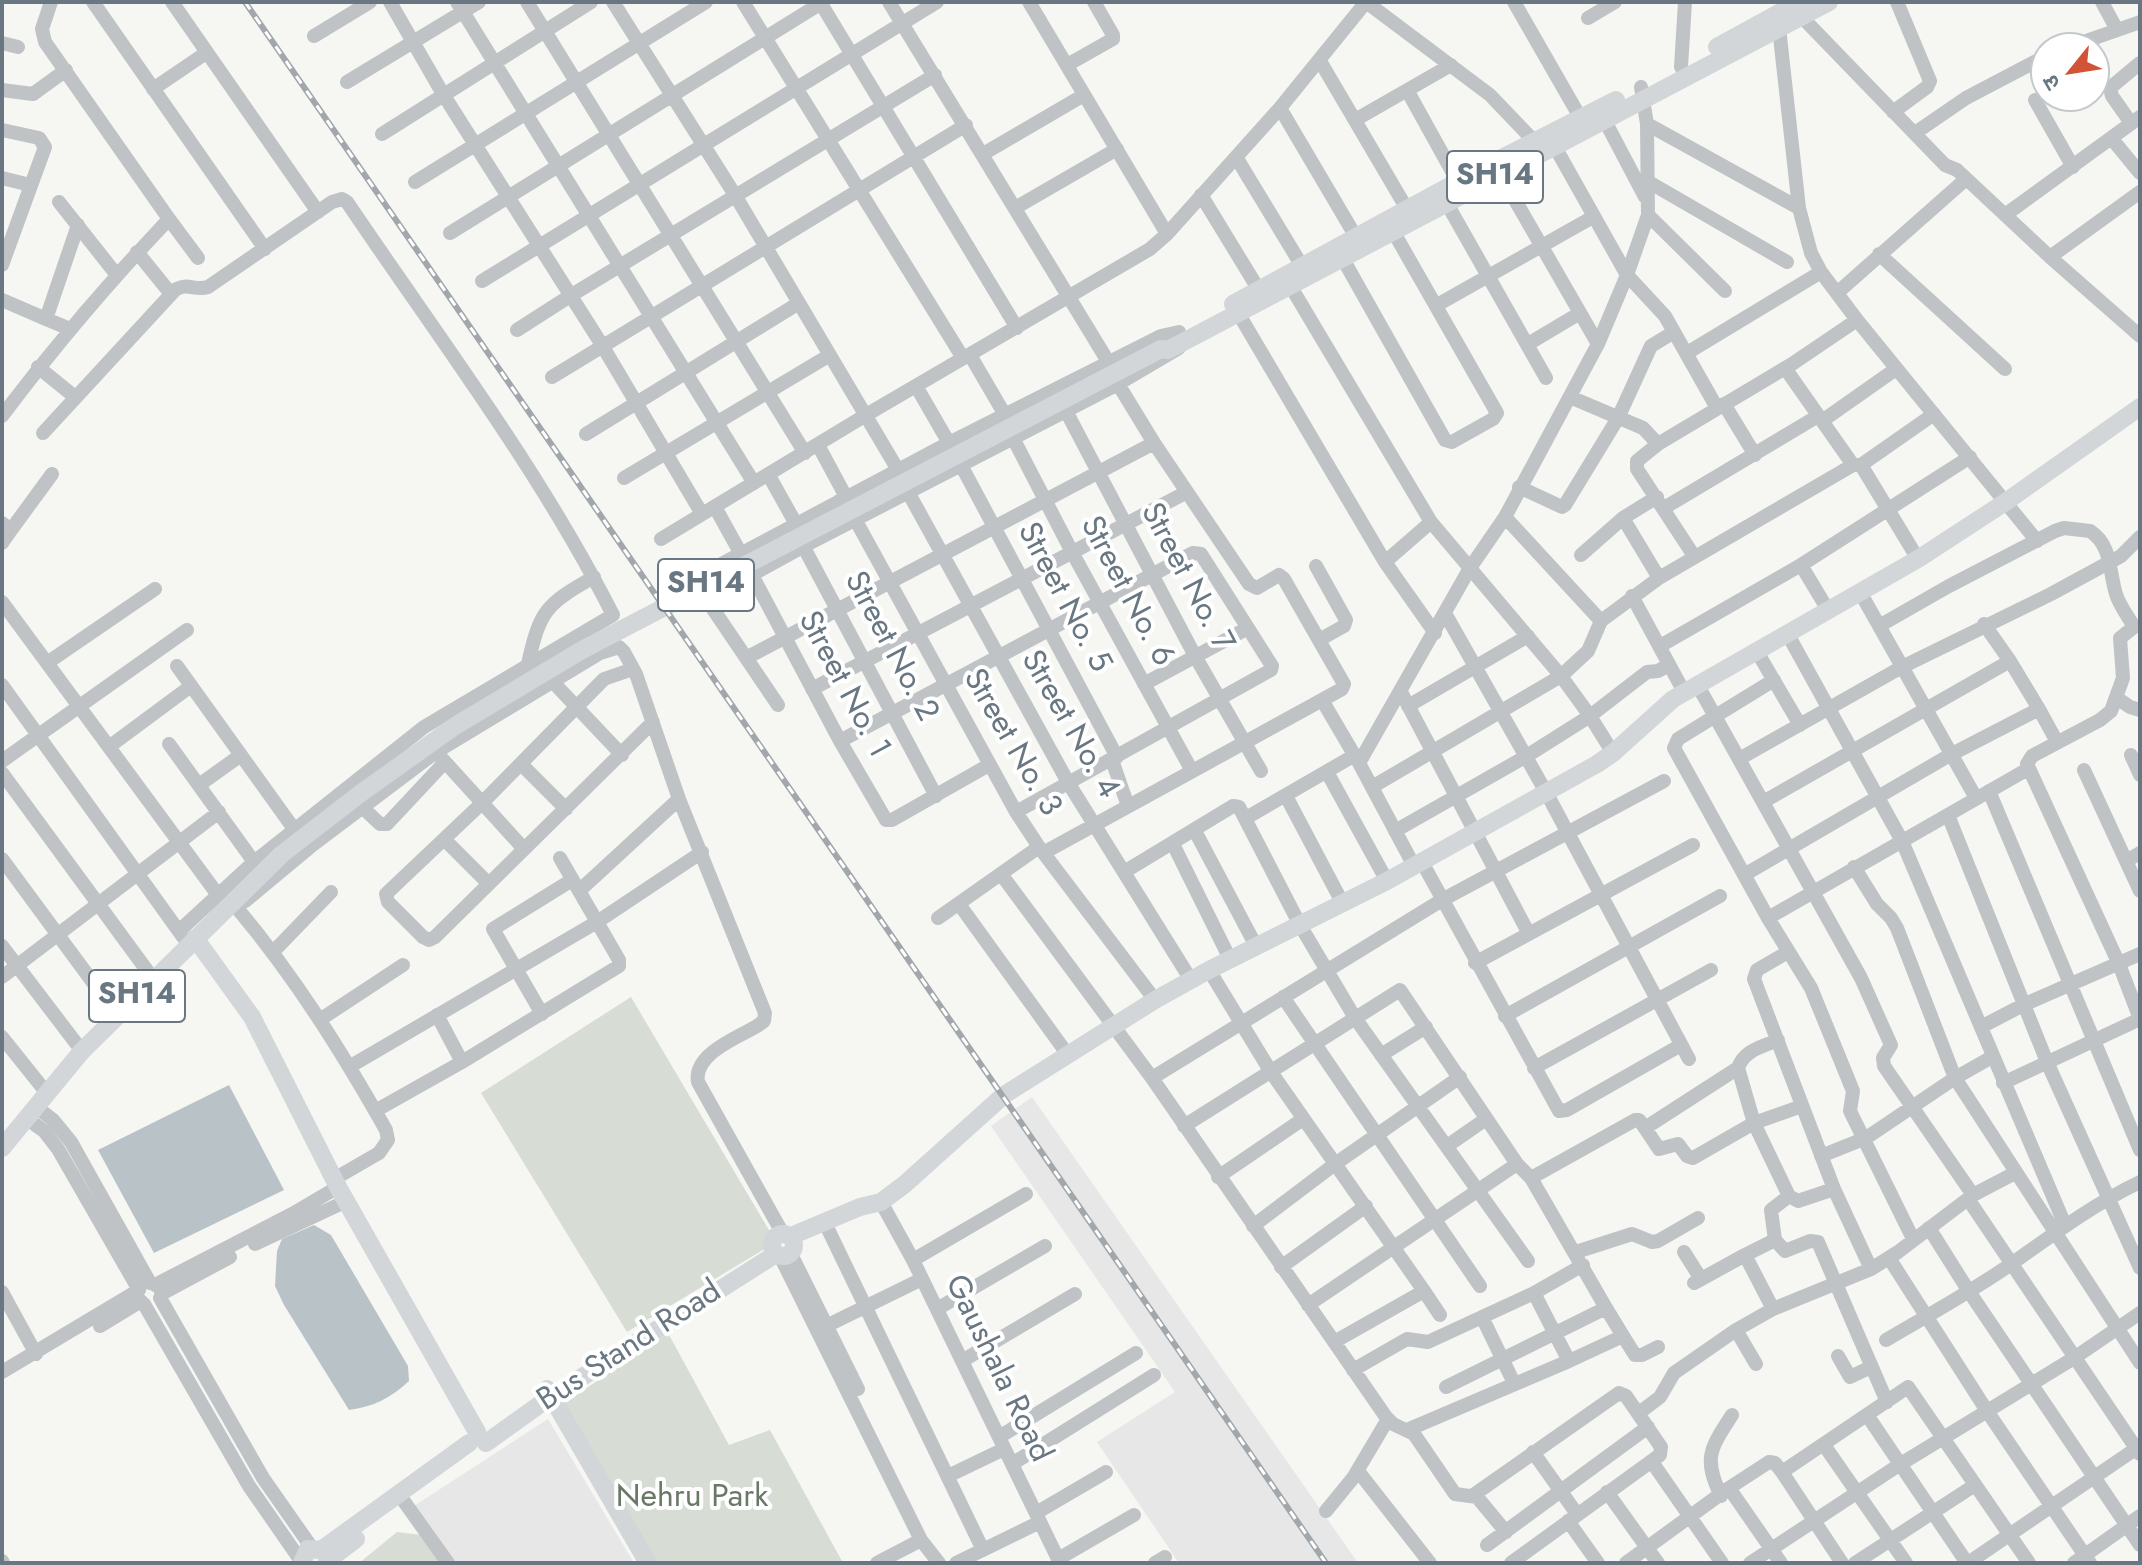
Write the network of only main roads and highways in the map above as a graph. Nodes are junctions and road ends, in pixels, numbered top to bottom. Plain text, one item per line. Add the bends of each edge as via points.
1 (1829, 2) edge
2 (1800, 8) edge
3 (1642, 93) junction
4 (1545, 140) junction
5 (1497, 168) junction
6 (1444, 197) junction
7 (1390, 226) junction
8 (1339, 253) junction
9 (1236, 309) junction
10 (2140, 407) edge
11 (192, 942) junction
12 (2, 1148) edge
13 (547, 1395) junction
14 (477, 1439) junction
15 (313, 1558) edge
16 (639, 1563) edge
17 (648, 1563) edge

1 - 2 main road, SH14
2 - 3 main road, SH14 via 1681,67
2 - 3 main road, SH14 via 1779,28
3 - 4 main road, SH14 via 1580,117
3 - 4 main road, SH14 via 1604,119
4 - 5 main road, SH14
5 - 6 main road, SH14
5 - 6 main road, SH14 via 1458,182
6 - 7 main road, SH14
6 - 7 main road, SH14 via 1407,209
7 - 8 main road, SH14
7 - 8 main road, SH14 via 1356,237
8 - 9 main road, SH14 via 1291,287
8 - 9 main road, SH14 via 1302,266
9 - 11 main road, SH14 via 1164,341 1157,351 582,650 455,726 282,854
10 - 13 main road, Bus Stand Road via 1918,559 1690,688 1613,753 1547,794 1155,1000 1004,1095 864,1215 783,1245
11 - 12 main road, SH14 via 82,1051
11 - 14 main road via 251,1033
13 - 14 main road, Bus Stand Road
13 - 16 main road
13 - 17 main road
14 - 15 main road, Bus Stand Road

